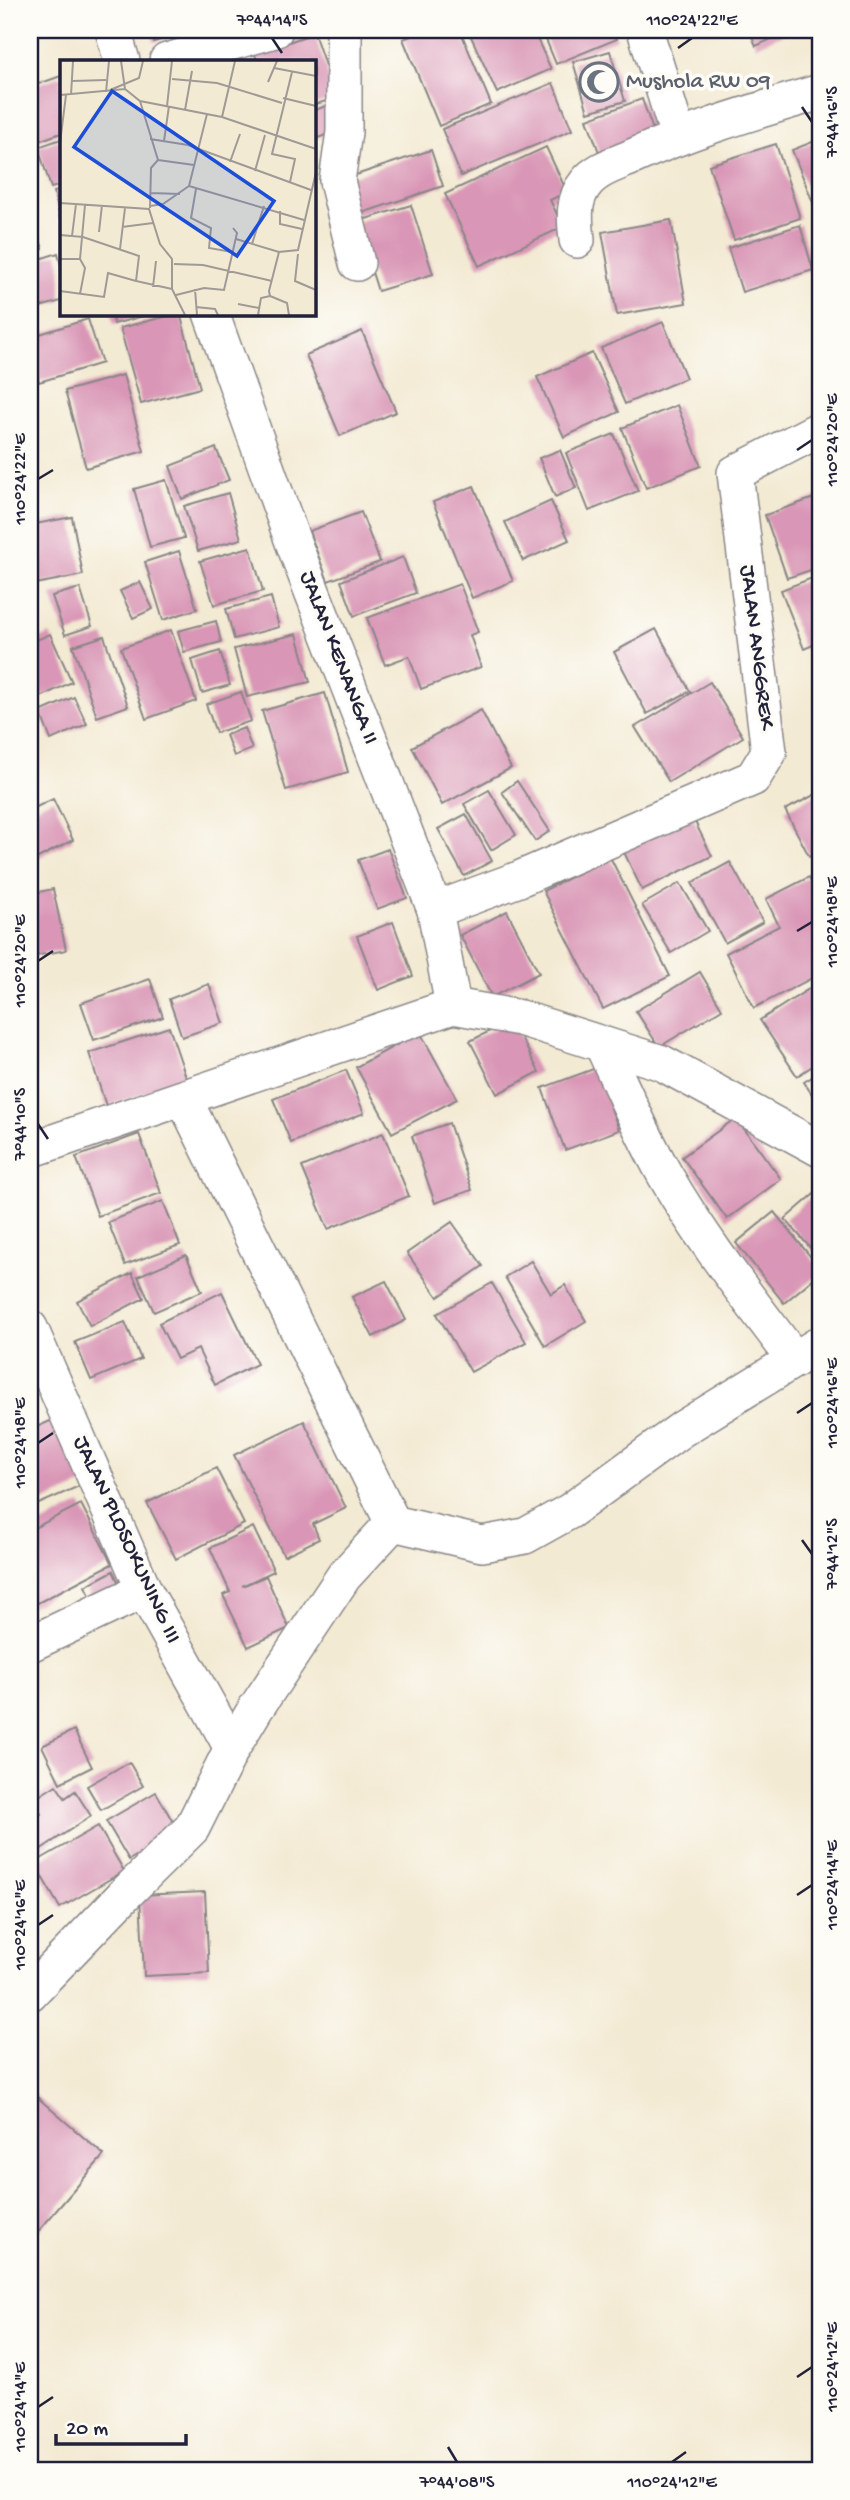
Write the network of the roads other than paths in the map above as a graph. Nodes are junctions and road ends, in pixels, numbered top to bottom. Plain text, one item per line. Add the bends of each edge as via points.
1 (113, 30) edge
2 (275, 30) edge
3 (344, 30) edge
4 (645, 30) edge
5 (122, 60) edge
6 (170, 60) edge
7 (820, 92) edge
8 (678, 136) junction
9 (576, 240) dead end
10 (357, 263) dead end
11 (212, 315) edge
12 (820, 429) edge
13 (435, 910) junction
14 (453, 1006) junction
15 (602, 1044) junction
16 (184, 1099) junction
17 (820, 1149) edge
18 (30, 1150) edge
19 (30, 1328) edge
20 (807, 1352) edge
21 (393, 1523) junction
22 (144, 1590) junction
23 (30, 1644) edge
24 (232, 1748) junction
25 (30, 1993) edge

1 - 5 street
2 - 6 street
3 - 10 street via 344,132 337,181
4 - 8 street
7 - 8 street
8 - 9 street via 600,171 586,183 576,201
11 - 13 street, JALAN KENANGA II via 293,542
12 - 13 street, JALAN ANGGREK via 735,473 769,752 753,778 519,879
13 - 14 street, JALAN KENANGA II
14 - 15 street via 520,1017
14 - 16 street
15 - 17 street via 662,1063
15 - 20 street via 666,1176 717,1255
16 - 18 street
16 - 21 street
19 - 22 street, JALAN PLOSOKUNING III
20 - 21 street via 682,1429 569,1511 525,1536 482,1544
21 - 24 street via 344,1576
22 - 23 street
22 - 24 street, JALAN PLOSOKUNING III
24 - 25 street via 192,1828

